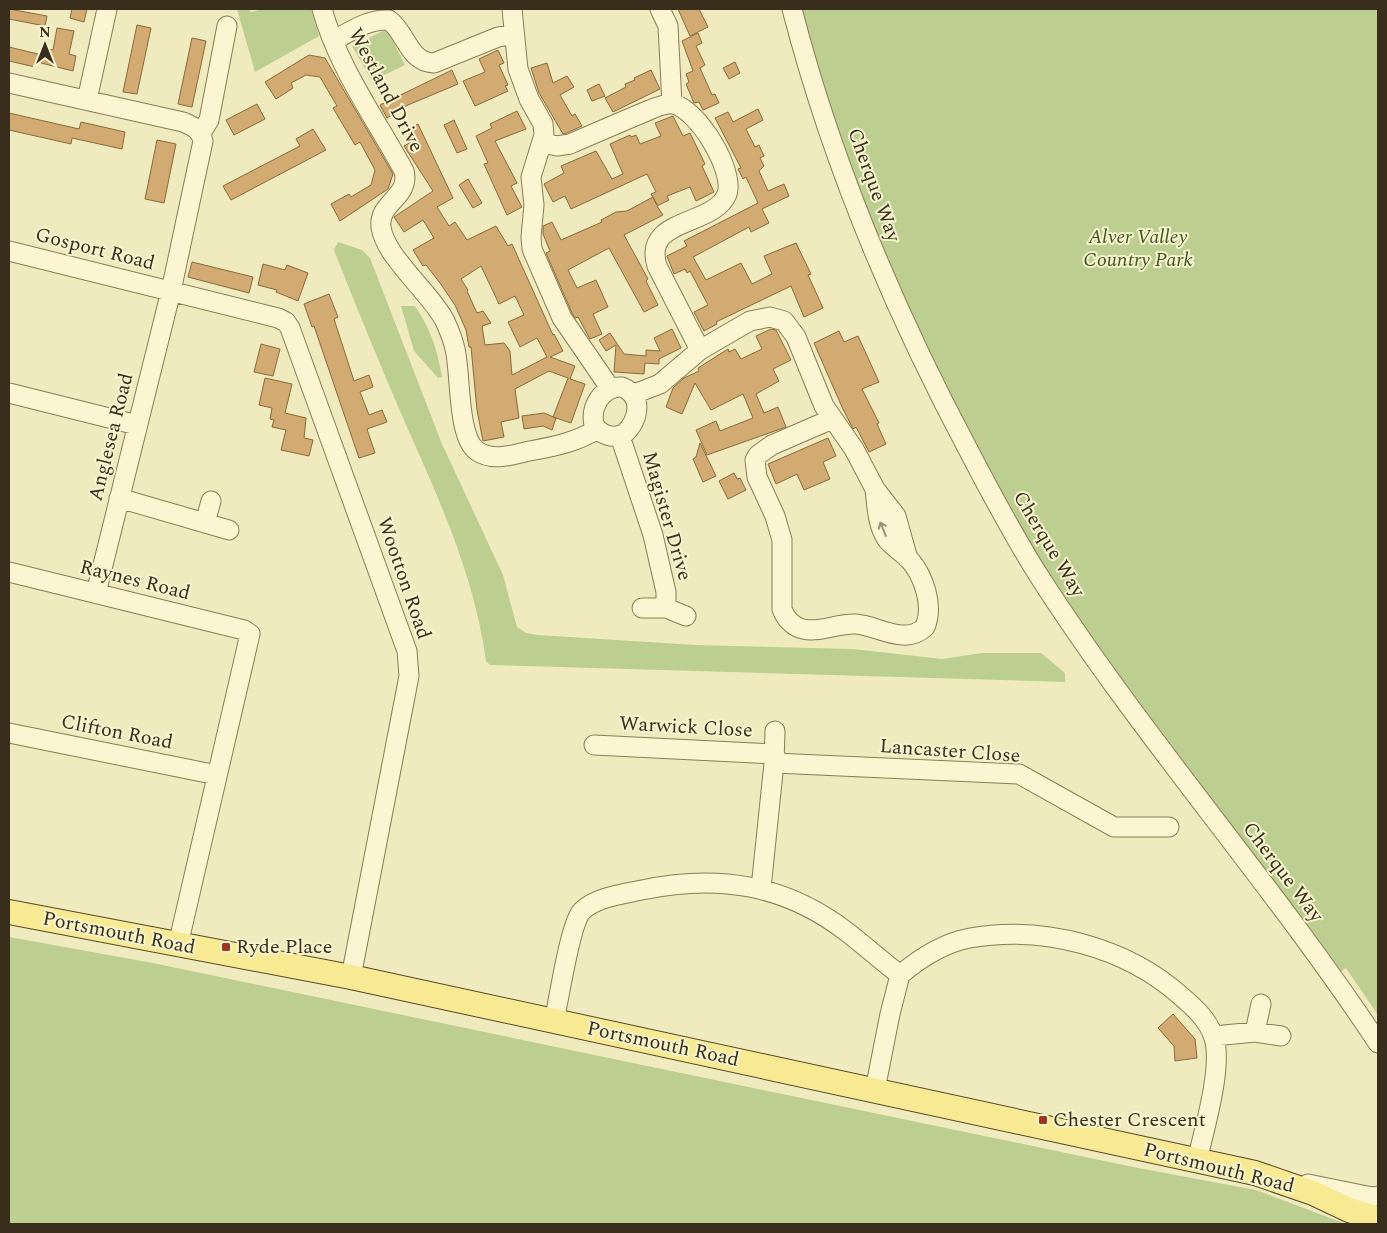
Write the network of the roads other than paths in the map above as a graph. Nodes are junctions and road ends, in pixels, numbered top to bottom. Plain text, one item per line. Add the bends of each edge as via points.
1 (107, 9) edge
2 (322, 9) edge
3 (512, 9) edge
4 (660, 9) edge
5 (792, 9) edge
6 (228, 26) dead end
7 (514, 34) junction
8 (333, 41) junction
9 (9, 82) edge
10 (87, 100) junction
11 (672, 104) junction
12 (201, 133) junction
13 (543, 143) junction
14 (9, 251) edge
15 (171, 291) junction
16 (700, 350) junction
17 (610, 388) junction
18 (9, 393) edge
19 (634, 394) junction
20 (832, 419) junction
21 (137, 425) junction
22 (597, 429) junction
23 (620, 436) junction
24 (120, 498) junction
25 (211, 501) dead end
26 (205, 524) junction
27 (229, 530) dead end
28 (9, 572) edge
29 (96, 593) junction
30 (642, 608) dead end
31 (666, 608) junction
32 (686, 616) dead end
33 (775, 731) dead end
34 (9, 734) edge
35 (594, 745) dead end
36 (775, 759) junction
37 (217, 775) junction
38 (1169, 827) dead end
39 (762, 888) junction
40 (9, 912) edge
41 (178, 945) junction
42 (900, 975) junction
43 (351, 977) junction
44 (1261, 1004) dead end
45 (554, 1021) junction
46 (1255, 1032) junction
47 (1214, 1036) junction
48 (1281, 1036) dead end
49 (1378, 1043) edge
50 (876, 1090) junction
51 (1197, 1161) junction
52 (1255, 1173) junction
53 (1313, 1193) junction
54 (1378, 1196) edge
55 (1378, 1205) edge
56 (1378, 1219) edge

1 - 10 street
2 - 8 street, Westland Drive
3 - 7 street
4 - 11 street via 668,26
5 - 49 street, Cherque Way via 839,159 891,296 937,391 1028,558 1133,712 1340,985
6 - 12 street via 209,120
7 - 8 street via 498,37 434,63 416,56 404,34 389,20 379,19 364,24
7 - 13 street via 518,69 525,91 543,124
8 - 22 street, Westland Drive via 404,171 403,191 383,212 382,228 398,260 442,315 450,332 470,442 486,456 508,456 584,437
9 - 10 street
10 - 12 street via 183,122
11 - 13 street via 649,110 570,144
11 - 16 street via 685,110 701,125 729,179 726,196 720,203 663,235 654,251 657,266
12 - 15 street, Anglesea Road via 202,151
13 - 17 street via 531,176 534,204 530,237 532,249 562,318
14 - 15 street, Gosport Road
15 - 21 street, Anglesea Road
15 - 43 street, Wootton Road via 278,318 290,328 407,652 409,676
16 - 19 street via 660,384
16 - 20 street via 750,321 770,317 784,321 796,337
17 - 19 street via 622,387
17 - 22 street via 593,410
18 - 21 street
19 - 23 street via 633,419 627,431
20 - 20 street via 772,444 755,460 756,477 775,516 782,540 781,600 785,616 801,629 856,624 907,636 917,634 928,620 928,599 917,571 893,546 881,527 875,489 854,449
21 - 24 street, Anglesea Road
22 - 23 street via 607,435
23 - 31 street, Magister Drive via 653,535 666,592
24 - 26 street
24 - 29 street, Anglesea Road
25 - 26 street
26 - 27 street
28 - 29 street, Raynes Road
29 - 37 street, Raynes Road via 250,634
30 - 31 street, Magister Drive
31 - 32 street, Magister Drive
33 - 36 street
34 - 37 street, Clifton Road
35 - 36 street, Warwick Close
36 - 38 street, Lancaster Close via 1019,774 1114,827
36 - 39 street
37 - 41 street
39 - 42 street via 795,900 832,922
39 - 45 street via 705,882 659,886 599,901 581,911 573,930
40 - 41 main road, Portsmouth Road
41 - 43 main road, Portsmouth Road
42 - 47 street via 919,959 968,938 1002,934 1059,938 1103,950 1167,984 1203,1016
42 - 50 street
43 - 45 main road, Portsmouth Road
44 - 46 street
45 - 50 main road, Portsmouth Road
46 - 47 street
46 - 48 street
47 - 51 street via 1217,1051 1215,1071
50 - 51 main road, Portsmouth Road
51 - 52 main road, Portsmouth Road
52 - 53 main road, Portsmouth Road
52 - 54 street
53 - 55 main road, Portsmouth Road
53 - 56 main road, Portsmouth Road

